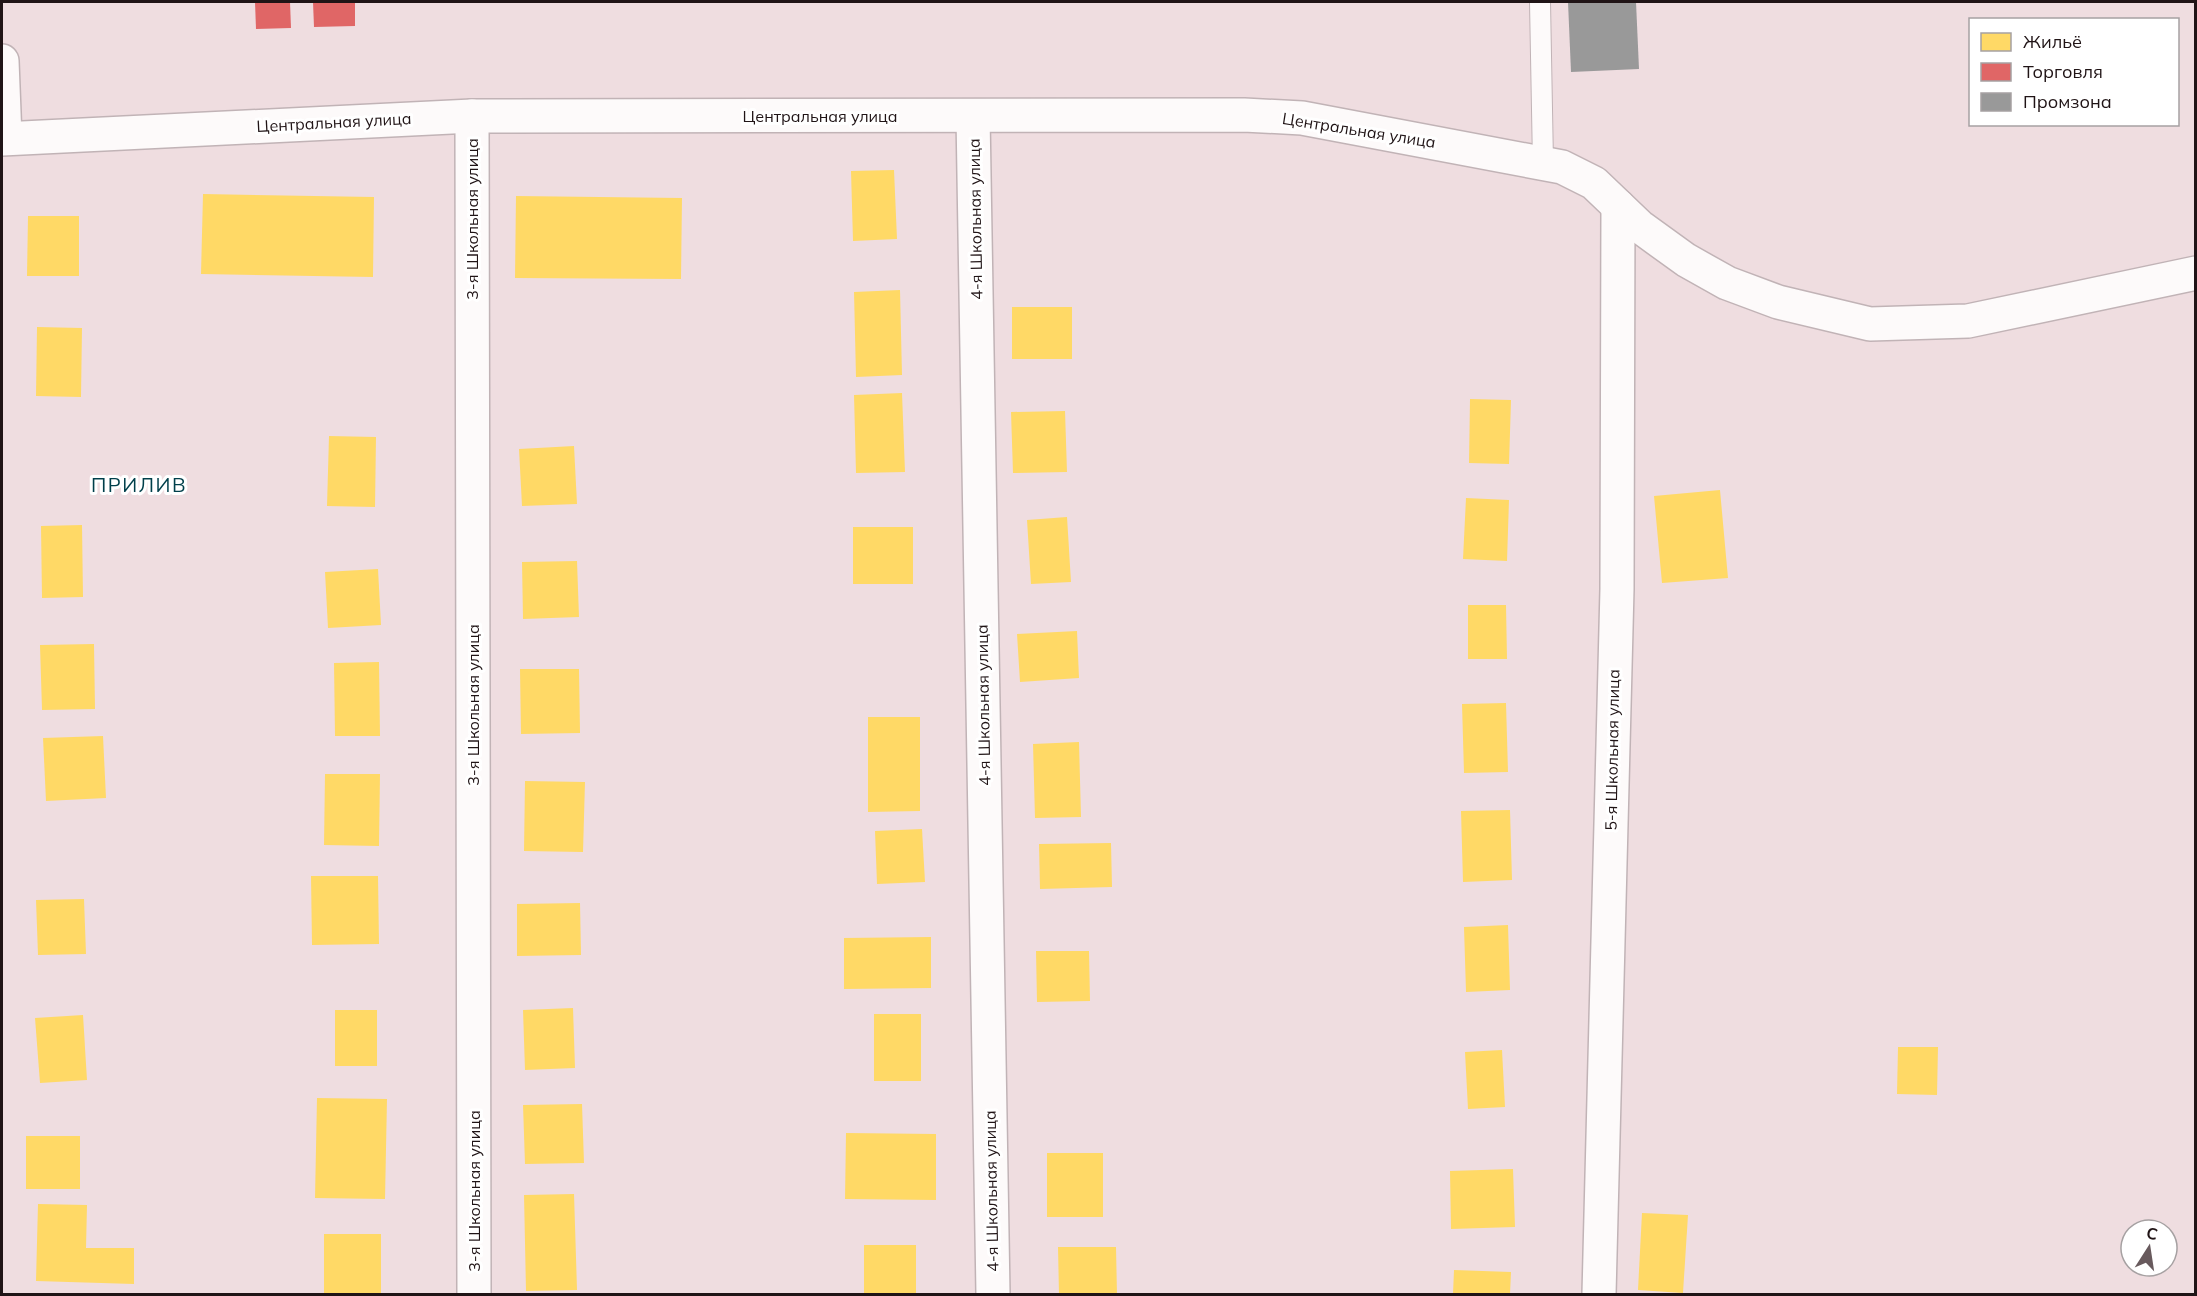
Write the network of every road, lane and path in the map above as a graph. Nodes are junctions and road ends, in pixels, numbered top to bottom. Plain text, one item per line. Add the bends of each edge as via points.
1 (1540, 2) edge
2 (2, 61) edge
3 (472, 116) junction
4 (973, 116) junction
5 (3, 139) edge
6 (1543, 163) junction
7 (1618, 206) junction
8 (2196, 273) edge
9 (474, 1294) edge
10 (993, 1294) edge
11 (1599, 1294) edge

1 - 6 lane
2 - 5 street, Центральная улица
3 - 4 street, Центральная улица
3 - 5 street, Центральная улица
3 - 9 street, 3-я Школьная улица
4 - 6 street, Центральная улица via 1302,118
4 - 10 street, 4-я Школьная улица
6 - 7 street, Центральная улица via 1562,167 1594,183
7 - 8 street, Центральная улица via 1686,260 1727,283 1778,302 1870,324 1968,321
7 - 11 street, 5-я Школьная улица via 1617,588

